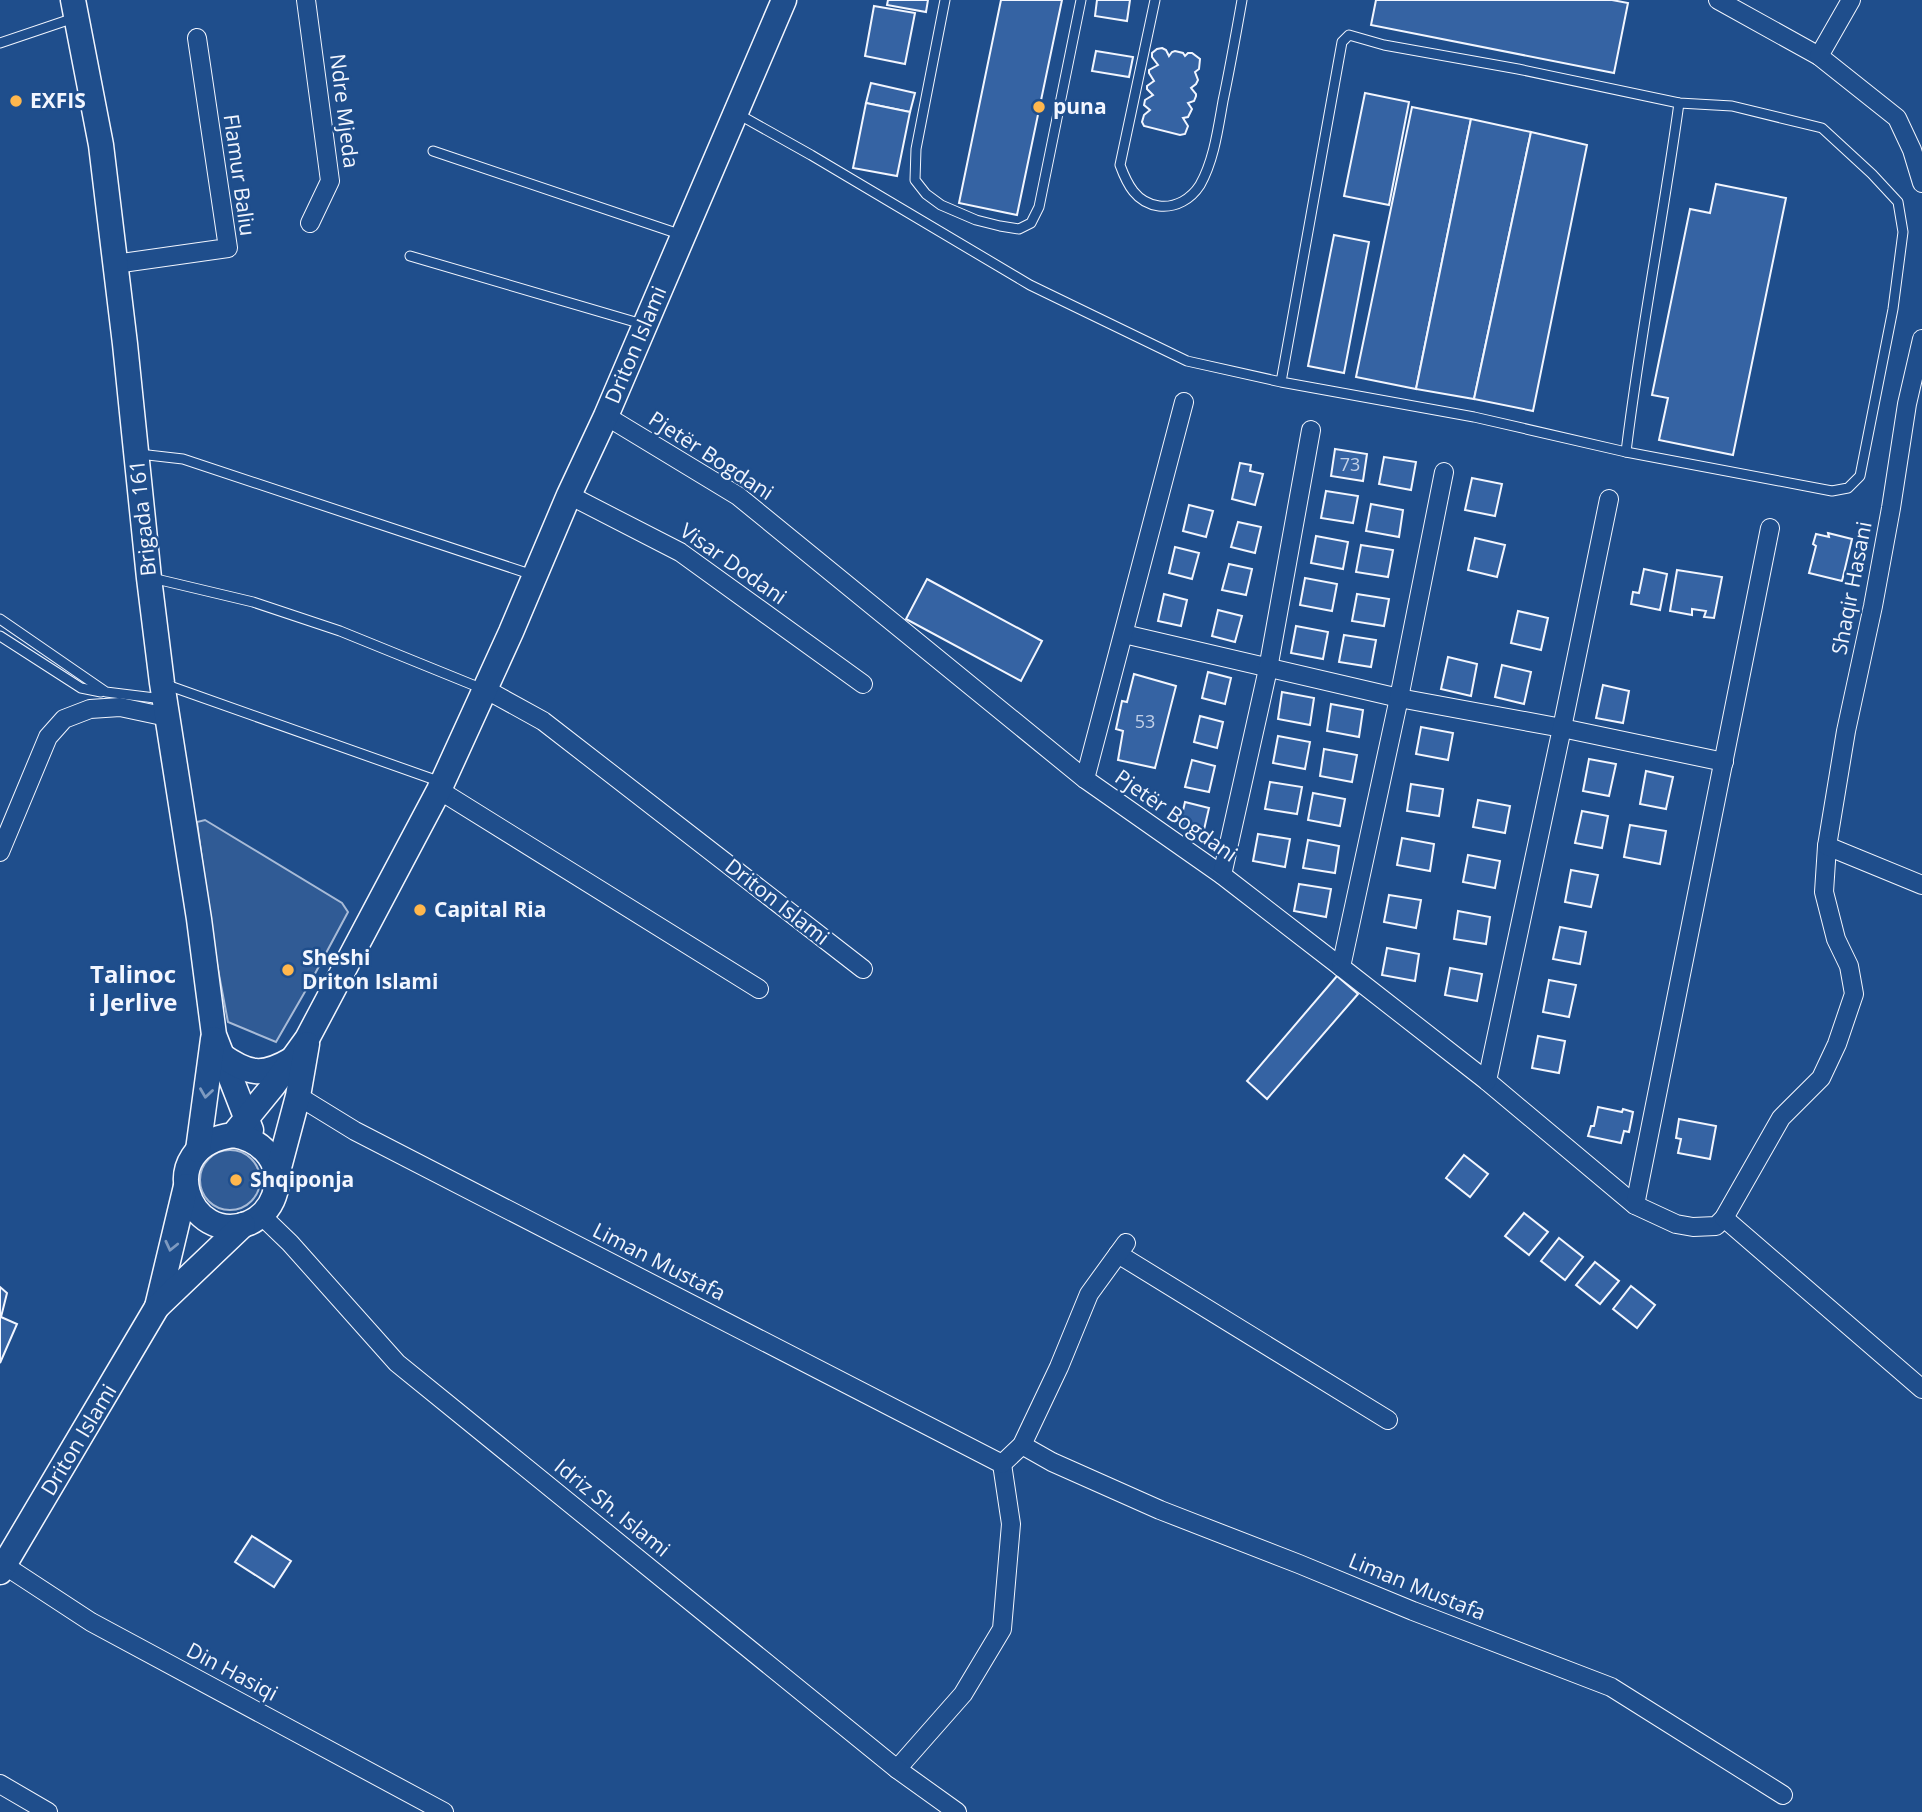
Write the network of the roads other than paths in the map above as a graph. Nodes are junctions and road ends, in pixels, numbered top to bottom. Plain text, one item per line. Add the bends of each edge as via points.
1 (306, 0) edge
2 (784, 0) edge
3 (945, 0) edge
4 (1082, 0) edge
5 (1156, 0) edge
6 (1242, 0) edge
7 (1718, 0) edge
8 (1851, 0) edge
9 (74, 9) edge
10 (197, 38) dead end
11 (0, 43) edge
12 (1819, 56) junction
13 (1679, 103) junction
14 (736, 113) junction
15 (433, 151) dead end
16 (1922, 183) edge
17 (310, 223) dead end
18 (683, 235) junction
19 (410, 256) dead end
20 (115, 264) junction
21 (644, 325) junction
22 (1921, 346) edge
23 (1281, 382) junction
24 (1184, 402) dead end
25 (607, 416) junction
26 (1311, 430) dead end
27 (1626, 452) junction
28 (137, 453) junction
29 (1444, 472) dead end
30 (569, 495) junction
31 (1609, 499) dead end
32 (1770, 528) dead end
33 (535, 575) junction
34 (149, 578) junction
35 (0, 619) edge
36 (1124, 634) junction
37 (0, 636) edge
38 (1268, 669) junction
39 (863, 684) dead end
40 (485, 689) junction
41 (106, 692) junction
42 (1399, 698) junction
43 (164, 700) junction
44 (1562, 729) junction
45 (1724, 762) junction
46 (1086, 779) junction
47 (441, 786) junction
48 (1828, 846) junction
49 (0, 852) edge
50 (1222, 876) junction
51 (1922, 886) edge
52 (1341, 967) junction
53 (863, 969) dead end
54 (759, 989) dead end
55 (307, 1040) junction
56 (218, 1045) junction
57 (292, 1060) junction
58 (1487, 1081) junction
59 (298, 1096) junction
60 (240, 1127) junction
61 (198, 1150) junction
62 (277, 1175) junction
63 (186, 1186) junction
64 (1635, 1205) junction
65 (1724, 1218) junction
66 (252, 1220) junction
67 (157, 1307) junction
68 (1922, 1389) edge
69 (1388, 1420) dead end
70 (1022, 1446) junction
71 (1002, 1464) junction
72 (2, 1569) edge
73 (897, 1769) junction
74 (0, 1784) edge
75 (1783, 1795) dead end
76 (48, 1812) edge
77 (444, 1812) edge
78 (957, 1812) edge

1 - 17 street, Ndre Mjeda via 330,181
2 - 14 street, Driton Islami
3 - 4 lane via 916,149 915,180 942,205 976,220 1019,229 1031,223 1039,207
5 - 6 lane via 1120,165 1131,191 1157,206 1176,205 1192,196 1200,184 1214,148
7 - 12 street
8 - 12 street
9 - 11 lane
9 - 20 street, Brigada 161 via 101,145
10 - 20 street, Flamur Baliu via 228,248
12 - 16 street via 1897,118
13 - 23 lane via 1349,35 1342,42
13 - 27 lane
13 - 27 lane via 1732,106 1822,128 1872,174 1898,202 1903,232 1892,309 1860,476 1848,488 1832,491
14 - 18 street, Driton Islami
14 - 23 lane via 1030,285 1187,361
15 - 18 lane
18 - 21 street, Driton Islami
19 - 21 lane
20 - 28 street, Brigada 161
21 - 25 street, Driton Islami
22 - 48 street, Shaqir Hasani
23 - 27 lane via 1474,417
24 - 36 street
25 - 30 street, Driton Islami
25 - 46 street, Pjetër Bogdani via 738,496
26 - 38 street
28 - 33 lane via 183,459
28 - 34 street, Brigada 161
29 - 42 street
30 - 33 street, Driton Islami
30 - 39 street, Visar Dodani via 680,552
31 - 44 street
32 - 45 street
33 - 40 street, Driton Islami
34 - 40 lane via 253,602
34 - 43 street, Brigada 161
35 - 41 lane
36 - 38 street
36 - 46 street
37 - 41 lane via 81,688
38 - 42 street
38 - 50 street
40 - 47 street, Driton Islami
40 - 53 street, Driton Islami via 543,721
41 - 43 lane
42 - 44 street
42 - 52 street
43 - 47 lane
43 - 49 street via 90,709 64,719 48,737
43 - 56 street, Brigada 161
44 - 45 street
44 - 58 street
45 - 64 street
46 - 50 street, Pjetër Bogdani
47 - 54 street
47 - 55 street, Driton Islami
48 - 51 street
48 - 65 street, Shaqir Hasani via 1824,892 1854,994 1821,1078 1781,1118
50 - 52 street, Pjetër Bogdani
52 - 58 street, Pjetër Bogdani
55 - 57 street, Driton Islami
55 - 59 street, Driton Islami
56 - 57 street via 236,1065 260,1072
56 - 60 street, Brigada 161
56 -> 61 street, Brigada 161
57 - 60 street, Driton Islami
58 - 64 street, Pjetër Bogdani
59 - 62 street, Driton Islami
59 - 71 street, Liman Mustafa via 355,1131
60 - 61 street
60 - 62 street via 245,1137 267,1151
61 - 63 street, Driton Islami via 190,1161
62 - 66 street, Driton Islami via 273,1200
63 - 66 street via 189,1199 206,1219 230,1227
63 -> 67 street, Driton Islami
64 - 65 street, Pjetër Bogdani via 1693,1227 1716,1226
65 - 68 street
66 - 67 street, Driton Islami
66 - 73 street, Idriz Sh. Islami via 290,1243 397,1363
67 - 72 street, Driton Islami
69 - 70 street via 1122,1248 1089,1294
70 - 71 street
70 - 75 street, Liman Mustafa via 1160,1510 1611,1687
71 - 73 street via 1011,1524 1002,1629 963,1694
72 - 77 street, Din Hasiqi via 91,1622
73 - 78 street, Idriz Sh. Islami
74 - 76 street

